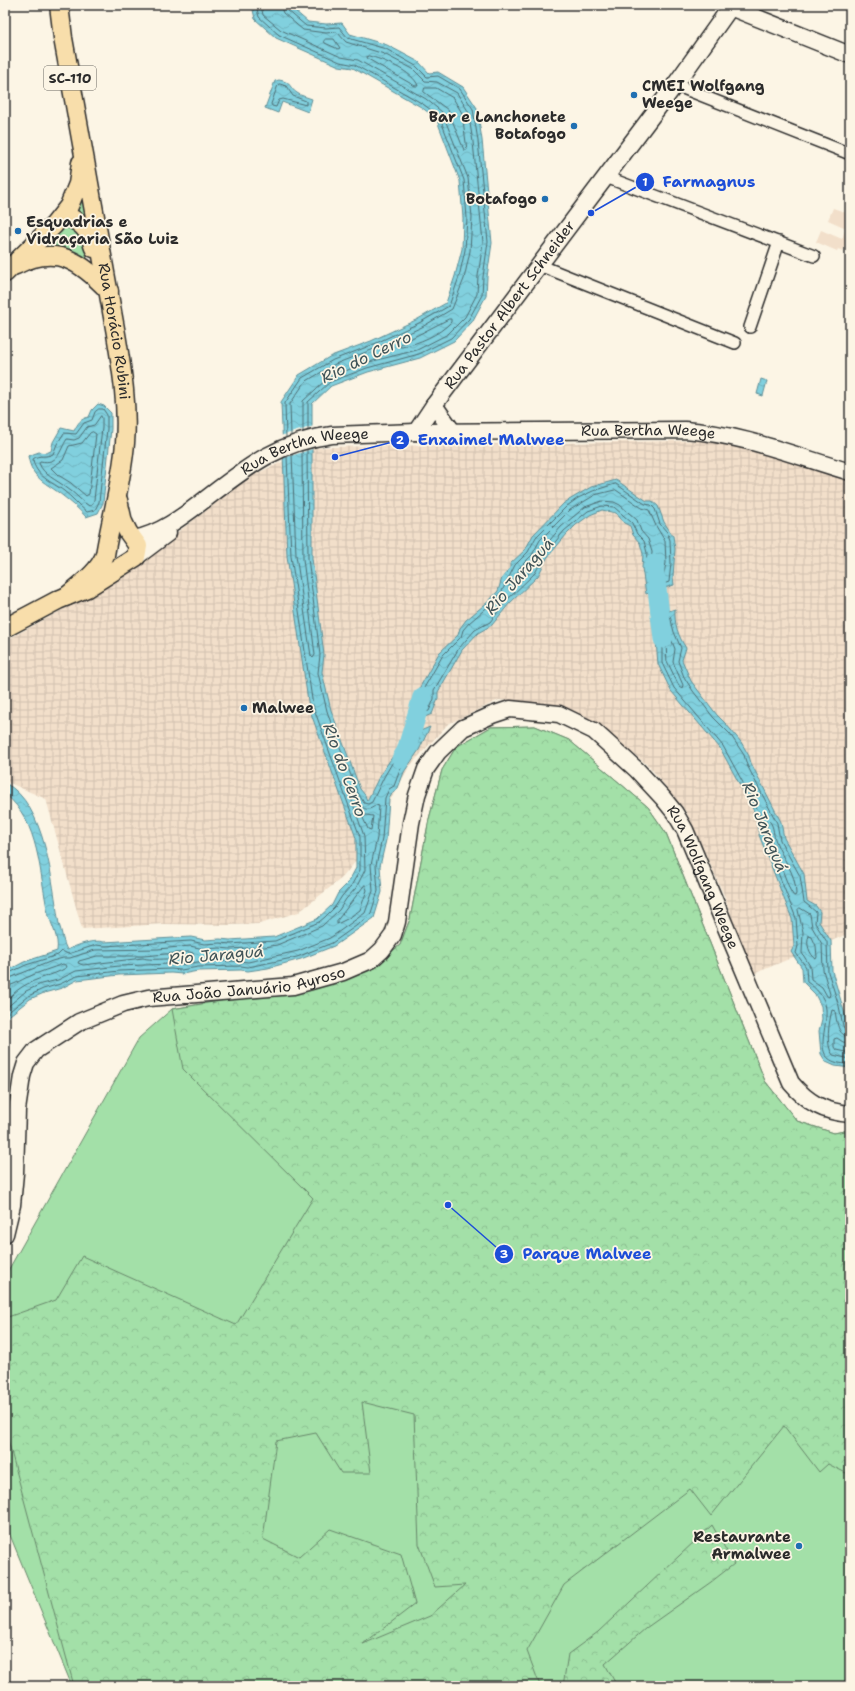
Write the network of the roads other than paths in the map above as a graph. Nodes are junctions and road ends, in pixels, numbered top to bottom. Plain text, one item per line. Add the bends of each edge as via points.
1 (59, 5) edge
2 (731, 6) edge
3 (850, 55) edge
4 (675, 85) junction
5 (82, 151) junction
6 (850, 154) edge
7 (606, 177) junction
8 (63, 214) junction
9 (779, 242) junction
10 (814, 256) dead end
11 (539, 265) junction
12 (7, 271) edge
13 (107, 285) junction
14 (750, 327) dead end
15 (735, 343) dead end
16 (434, 405) junction
17 (416, 432) junction
18 (453, 432) junction
19 (850, 472) edge
20 (117, 493) junction
21 (179, 519) junction
22 (134, 539) junction
23 (134, 558) junction
24 (67, 596) junction
25 (5, 628) edge
26 (492, 715) joint
27 (850, 1114) edge
28 (5, 1234) edge

1 - 5 main road, Rua Horácio Rubini / SC-110
2 - 3 main road
2 - 4 main road, Rua Pastor Albert Schneider
4 - 6 street
4 - 7 main road, Rua Pastor Albert Schneider
5 - 8 main road via 75,194
5 - 13 main road, Rua Horácio Rubini
7 - 9 street
7 - 11 main road, Rua Pastor Albert Schneider
8 - 12 main road
8 - 13 main road via 83,225 90,234
9 - 10 street
9 - 14 street
11 - 15 street
11 - 16 main road, Rua Pastor Albert Schneider
12 - 13 main road via 29,259 62,257 74,261
13 - 20 main road, Rua Horácio Rubini via 122,367 125,407 125,444
16 - 17 main road, Rua Pastor Albert Schneider
16 - 18 main road
17 - 18 main road, Rua Bertha Weege
17 - 21 main road, Rua Bertha Weege via 332,434 293,443 266,455
18 - 19 main road, Rua Bertha Weege via 669,429 700,431 738,438
20 - 22 main road, Rua Horácio Rubini via 123,522
20 - 24 main road, Rua Horácio Rubini via 102,562
21 - 22 main road, Rua Bertha Weege via 154,533
21 - 23 main road, Rua Bertha Weege via 165,535
22 - 23 main road via 120,540 115,550 120,559 126,561
23 - 24 main road via 87,588
24 - 25 main road
26 - 27 main road, Rua Wolfgang Weege via 510,709 559,714 594,731 664,798 684,830 791,1083 801,1095 813,1103 838,1113
26 - 28 main road, Rua João Januário Ayroso via 463,728 438,752 426,769 411,823 397,922 393,935 371,960 343,972 293,986 148,998 123,1004 78,1022 36,1050 26,1063 22,1076 17,1110 12,1205

